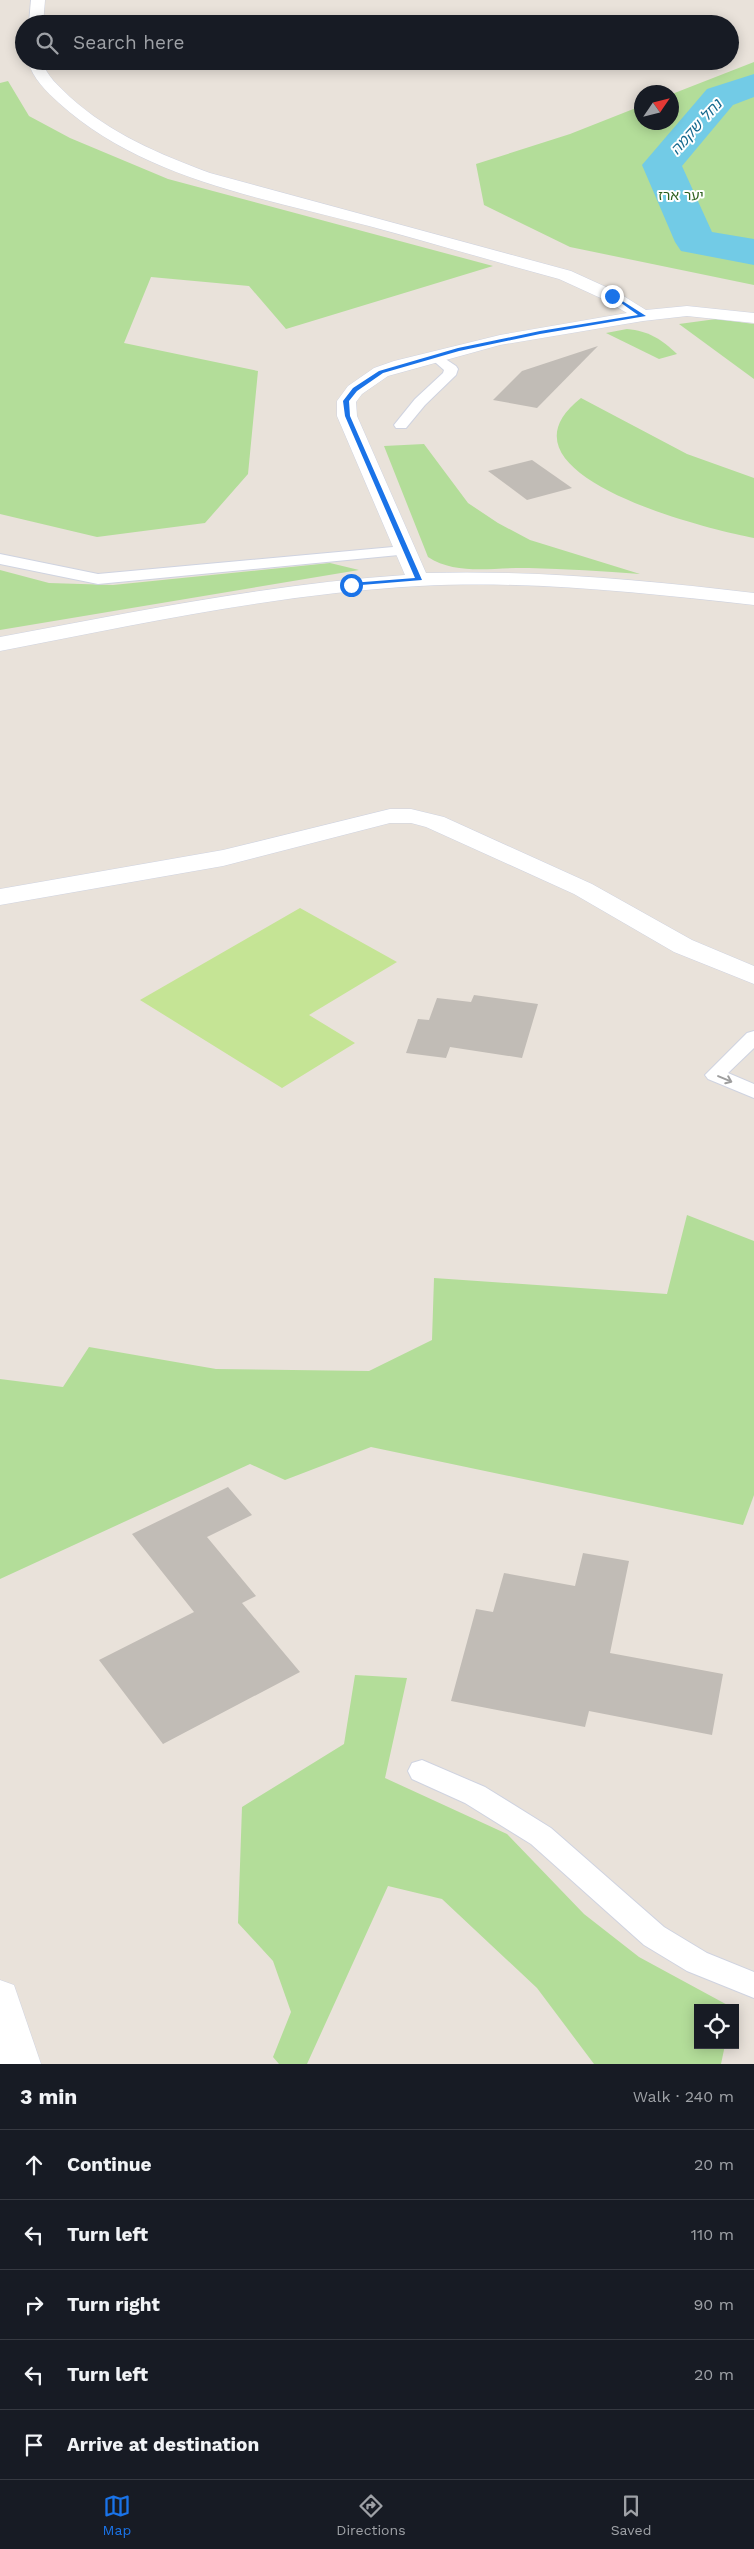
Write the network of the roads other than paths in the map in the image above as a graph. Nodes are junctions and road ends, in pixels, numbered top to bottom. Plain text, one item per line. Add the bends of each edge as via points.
1 (38, 0) edge
2 (37, 15) edge
3 (38, 70) edge
4 (643, 316) junction
5 (754, 318) edge
6 (435, 356) junction
7 (401, 425) dead end
8 (404, 551) junction
9 (0, 559) edge
10 (418, 580) junction
11 (754, 599) edge
12 (0, 644) edge
13 (0, 897) edge
14 (754, 976) edge
15 (754, 1037) edge
16 (754, 1092) edge
17 (422, 1771) dead end
18 (754, 1985) edge
19 (0, 1998) edge
20 (20, 2064) edge

1 - 2 street
3 - 4 street via 79,114 156,157 223,182 565,275 612,296
4 - 5 street via 687,311
4 - 6 street via 540,332
6 - 7 lane via 451,369 449,375
6 - 8 street via 381,372 355,390 346,401 347,416
8 - 9 lane via 98,579
8 - 10 street
10 - 11 street via 596,583
10 - 12 street via 233,600
13 - 14 street via 223,858 390,816 411,816 435,822 582,889 683,946
15 -> 16 lane via 715,1075
17 - 18 lane via 475,1795 541,1836 654,1936 697,1962
19 - 20 street

